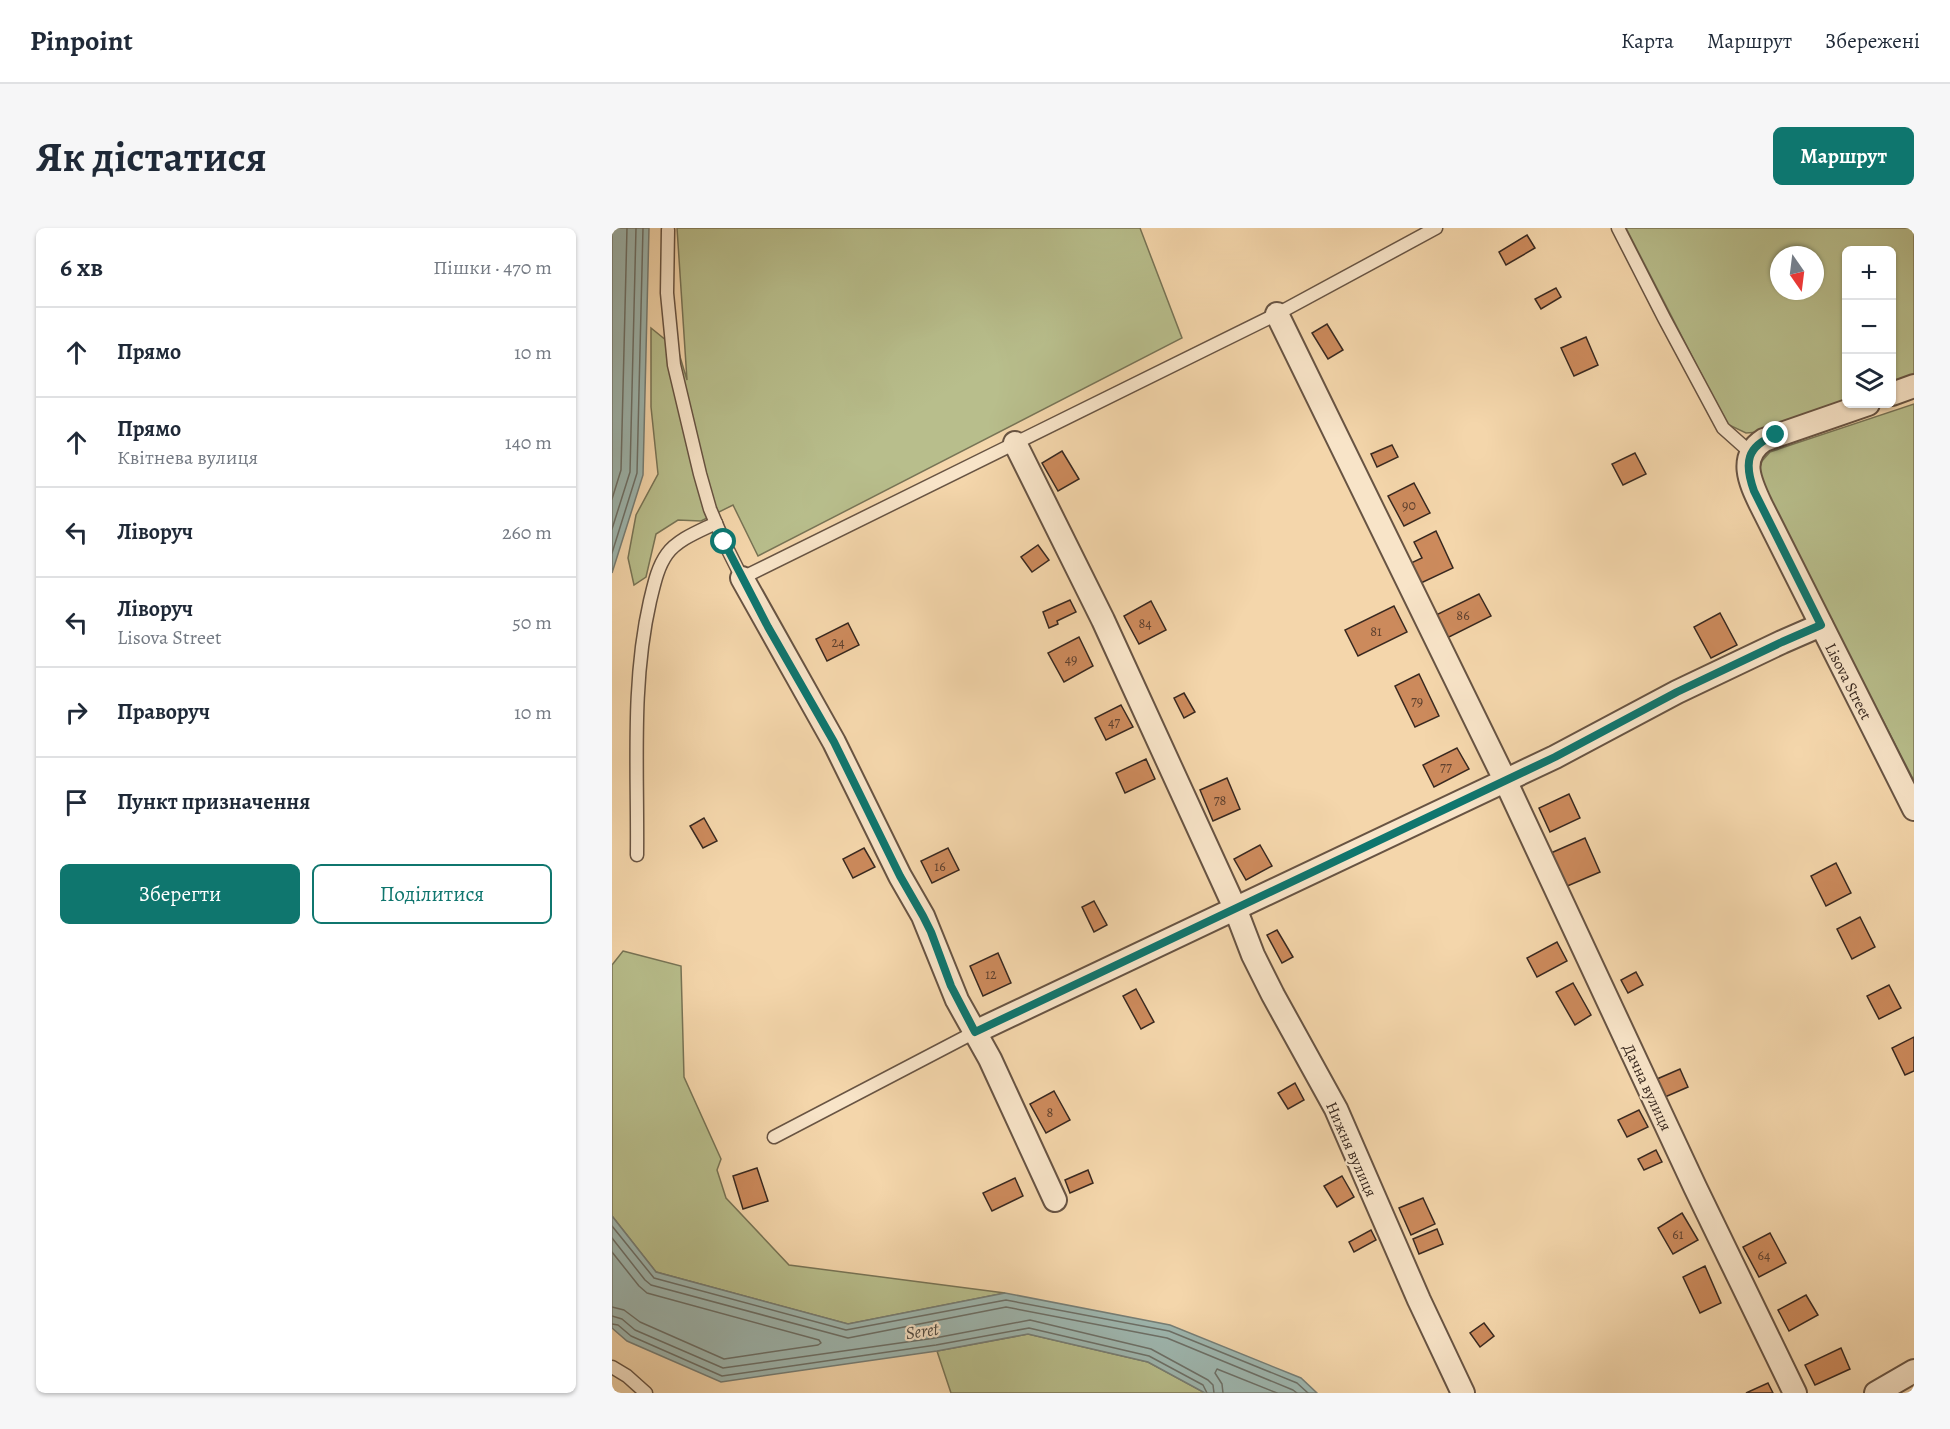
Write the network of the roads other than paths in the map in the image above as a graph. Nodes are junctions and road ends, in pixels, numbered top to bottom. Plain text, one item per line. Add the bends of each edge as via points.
1 (1436, 228) edge
2 (1618, 228) edge
3 (668, 230) dead end
4 (1277, 314) junction
5 (1914, 386) edge
6 (1896, 393) edge
7 (1856, 408) edge
8 (1015, 443) junction
9 (1751, 453) junction
10 (716, 523) junction
11 (742, 578) junction
12 (1821, 625) junction
13 (1505, 780) junction
14 (1914, 808) edge
15 (637, 855) dead end
16 (1235, 908) junction
17 (975, 1032) junction
18 (774, 1137) dead end
19 (1055, 1200) dead end
20 (612, 1367) edge
21 (1914, 1371) edge
22 (646, 1393) edge
23 (1463, 1393) edge
24 (1795, 1393) edge
25 (1876, 1393) edge

1 - 4 lane
2 - 9 lane via 1714,413 1729,434
3 - 10 lane via 667,293 674,365
4 - 8 lane
4 - 13 street, Дачна вулиця
5 - 6 street
7 - 9 street via 1764,440
8 - 11 lane
8 - 16 street, Нижня вулиця via 1103,620
9 - 12 street, Lisova Street via 1749,474 1754,491
10 - 11 lane
10 - 15 lane via 669,551 654,581 638,700
11 - 17 street via 834,742 931,932 951,986
12 - 13 street via 1715,673
12 - 14 street, Lisova Street
13 - 16 street
13 - 24 street, Дачна вулиця
16 - 17 street
16 - 23 street, Нижня вулиця via 1273,995 1336,1109
17 - 18 lane
17 - 19 street
20 - 22 lane
21 - 25 street

